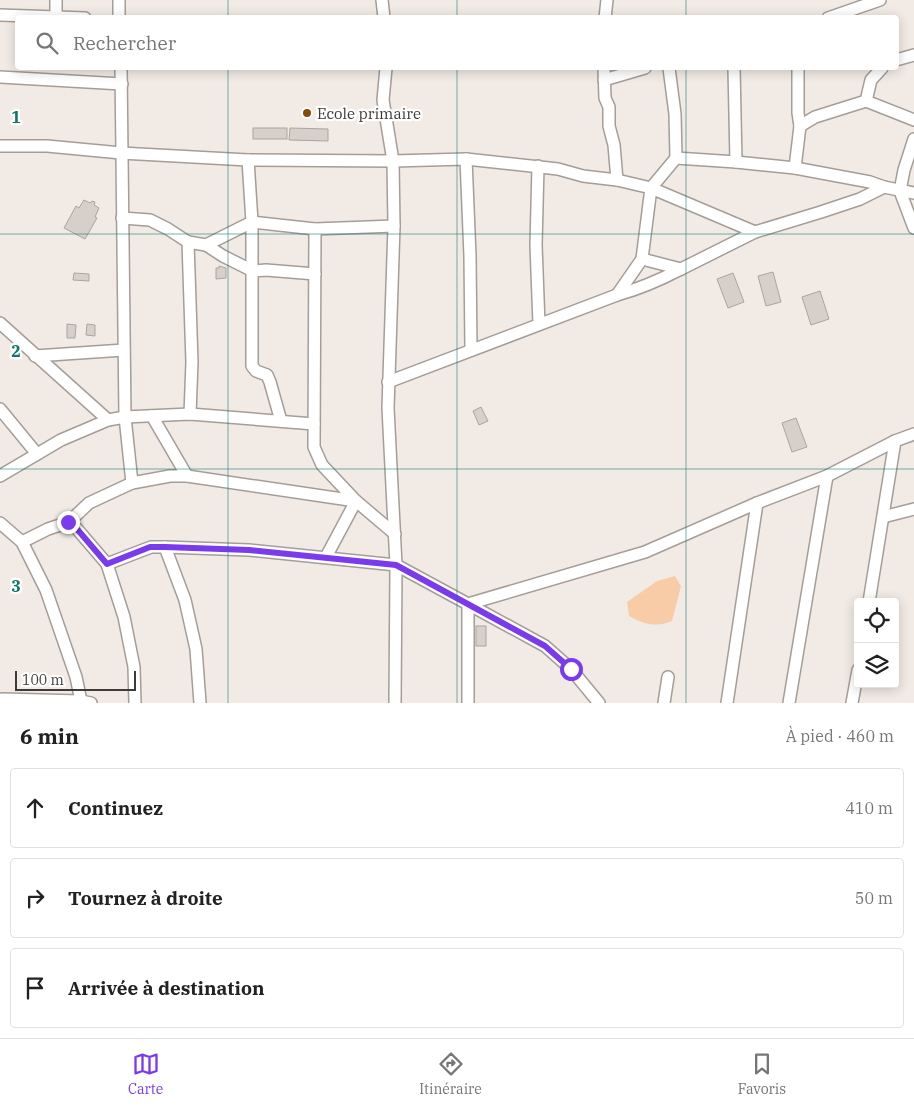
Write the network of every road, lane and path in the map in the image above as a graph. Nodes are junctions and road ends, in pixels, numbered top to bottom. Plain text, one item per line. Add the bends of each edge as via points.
1 (56, 0) edge
2 (119, 0) edge
3 (382, 0) edge
4 (607, 0) edge
5 (880, 0) edge
6 (0, 15) edge
7 (56, 15) edge
8 (119, 15) edge
9 (384, 15) edge
10 (605, 15) edge
11 (837, 15) edge
12 (15, 16) edge
13 (914, 55) edge
14 (899, 59) edge
15 (121, 70) edge
16 (386, 70) edge
17 (604, 70) edge
18 (638, 70) edge
19 (669, 70) edge
20 (734, 70) edge
21 (798, 70) edge
22 (880, 70) edge
23 (27, 73) edge
24 (0, 77) edge
25 (604, 80) junction
26 (122, 84) junction
27 (866, 101) junction
28 (914, 120) edge
29 (800, 126) junction
30 (914, 139) edge
31 (0, 146) edge
32 (121, 153) junction
33 (676, 158) junction
34 (466, 159) junction
35 (248, 160) junction
36 (392, 162) junction
37 (736, 162) junction
38 (538, 166) junction
39 (795, 168) junction
40 (616, 180) junction
41 (884, 187) junction
42 (651, 188) junction
43 (900, 191) junction
44 (914, 193) edge
45 (122, 218) junction
46 (252, 222) junction
47 (394, 226) junction
48 (914, 228) edge
49 (315, 229) junction
50 (755, 232) junction
51 (188, 242) junction
52 (206, 245) junction
53 (642, 259) junction
54 (681, 269) junction
55 (253, 271) junction
56 (315, 274) junction
57 (617, 295) junction
58 (0, 323) edge
59 (539, 324) junction
60 (124, 350) junction
61 (471, 350) junction
62 (35, 356) junction
63 (388, 382) junction
64 (0, 409) edge
65 (190, 414) junction
66 (152, 416) junction
67 (124, 417) junction
68 (108, 420) junction
69 (282, 421) junction
70 (314, 424) junction
71 (914, 434) edge
72 (895, 441) junction
73 (37, 454) junction
74 (0, 476) edge
75 (187, 476) junction
76 (827, 476) junction
77 (132, 483) junction
78 (356, 501) junction
79 (757, 503) junction
80 (914, 510) edge
81 (884, 517) junction
82 (68, 522) junction
83 (0, 523) edge
84 (395, 534) junction
85 (22, 542) junction
86 (165, 547) junction
87 (326, 557) junction
88 (107, 564) junction
89 (396, 565) junction
90 (870, 598) edge
91 (468, 604) junction
92 (668, 677) dead end
93 (855, 688) edge
94 (1, 697) edge
95 (86, 702) edge
96 (135, 703) edge
97 (200, 703) edge
98 (395, 703) edge
99 (468, 703) edge
100 (599, 703) edge
101 (664, 703) edge
102 (727, 703) edge
103 (789, 703) edge
104 (852, 703) edge

1 - 7 street
2 - 8 street
3 - 9 street
4 - 10 street
5 - 11 street
6 - 12 street
13 - 14 street
15 - 26 street
16 - 36 street via 383,100
17 - 25 street
18 - 25 street
19 - 33 street
20 - 37 street
21 - 29 street
22 - 27 street via 872,80
23 - 24 street
23 - 26 street
25 - 40 street
26 - 32 street
27 - 28 street
27 - 29 street via 815,117
29 - 39 street
30 - 43 street
31 - 32 street via 47,146
32 - 35 street
32 - 45 street
33 - 37 street
33 - 42 street
34 - 36 street
34 - 38 street
34 - 61 street
35 - 36 street
35 - 46 street
36 - 47 street
37 - 39 street
38 - 40 street
38 - 59 street
39 - 41 street
40 - 42 street
41 - 43 street
41 - 50 street via 860,199
42 - 50 street
42 - 53 street
43 - 44 street
43 - 48 street
45 - 51 street via 150,220
45 - 60 street
46 - 49 street
46 - 52 street
46 - 55 street
47 - 49 street
47 - 63 street
49 - 56 street
50 - 54 street
51 - 52 street
51 - 65 street via 192,362
52 - 55 street
53 - 54 street
53 - 57 street
54 - 57 street via 634,291
55 - 56 street
55 - 69 street via 252,366 267,375
56 - 70 street
57 - 59 street
58 - 62 street
59 - 61 street
60 - 62 street
60 - 67 street
61 - 63 street
62 - 68 street
63 - 84 street
64 - 73 street
65 - 66 street
65 - 69 street
66 - 67 street
66 - 75 street
67 - 68 street
67 - 77 street
68 - 73 street
69 - 70 street
70 - 78 street via 314,448 322,465
71 - 72 street
72 - 76 street
72 - 81 street
73 - 74 street
75 - 77 street
75 - 78 street
76 - 79 street
76 - 103 street
77 - 82 street via 89,503
78 - 84 street
78 - 87 street
79 - 91 street via 645,552
79 - 102 street
80 - 81 street
81 - 90 street
82 - 85 street
82 - 88 street
83 - 85 street
84 - 89 street
85 - 95 street via 46,590
86 - 87 street
86 - 88 street via 150,547
86 - 97 street via 185,600 196,649
87 - 89 street
88 - 96 street via 124,617 134,666
89 - 91 street
89 - 98 street
91 - 99 street
91 - 100 street via 545,646 571,669
92 - 101 street
93 - 104 street
94 - 95 street

